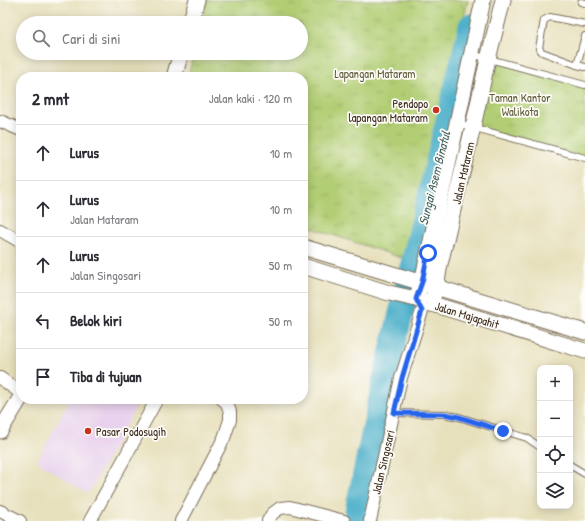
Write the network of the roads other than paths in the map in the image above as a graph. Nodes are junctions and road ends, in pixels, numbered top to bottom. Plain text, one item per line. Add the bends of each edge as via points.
1 (483, 0) edge
2 (503, 0) edge
3 (195, 1) edge
4 (192, 16) edge
5 (585, 24) edge
6 (585, 36) edge
7 (472, 54) junction
8 (488, 59) junction
9 (179, 60) edge
10 (577, 65) junction
11 (585, 67) edge
12 (175, 72) edge
13 (585, 85) edge
14 (0, 121) edge
15 (457, 123) junction
16 (473, 127) junction
17 (16, 128) edge
18 (585, 158) edge
19 (0, 230) edge
20 (16, 239) edge
21 (308, 248) edge
22 (308, 268) edge
23 (419, 281) junction
24 (436, 287) junction
25 (420, 303) junction
26 (585, 332) edge
27 (585, 351) edge
28 (0, 378) edge
29 (16, 389) edge
30 (17, 404) edge
31 (154, 404) edge
32 (227, 404) edge
33 (394, 413) junction
34 (0, 431) edge
35 (537, 445) edge
36 (573, 467) edge
37 (585, 474) edge
38 (0, 511) edge
39 (20, 521) edge
40 (90, 521) edge
41 (181, 521) edge
42 (268, 521) edge
43 (344, 521) edge
44 (370, 521) edge

1 - 7 street
2 - 8 street, Jalan Mataram
3 - 4 street
5 - 10 lane via 550,17 544,20 539,48 542,52
6 - 10 lane
7 - 8 lane
7 - 15 street
8 - 13 lane
8 - 16 street, Jalan Mataram
9 - 12 street
10 - 11 lane
14 - 17 street
15 - 16 lane
15 - 23 street
16 - 18 lane
16 - 24 street, Jalan Mataram
19 - 20 street
21 - 23 street, Jalan Majapahit
22 - 25 street, Jalan Majapahit
23 - 24 street, Jalan Majapahit
23 - 25 street
24 - 25 street, Jalan Mataram
24 - 26 street, Jalan Majapahit
25 - 27 street, Jalan Majapahit
25 - 33 street, Jalan Singosari
28 - 29 street
30 - 34 street
31 - 40 street
32 - 41 street via 230,420 224,438
33 - 35 lane via 444,414 459,417 526,438
33 - 44 street, Jalan Singosari
36 - 37 lane
38 - 39 street
42 - 43 street via 280,508 290,507

